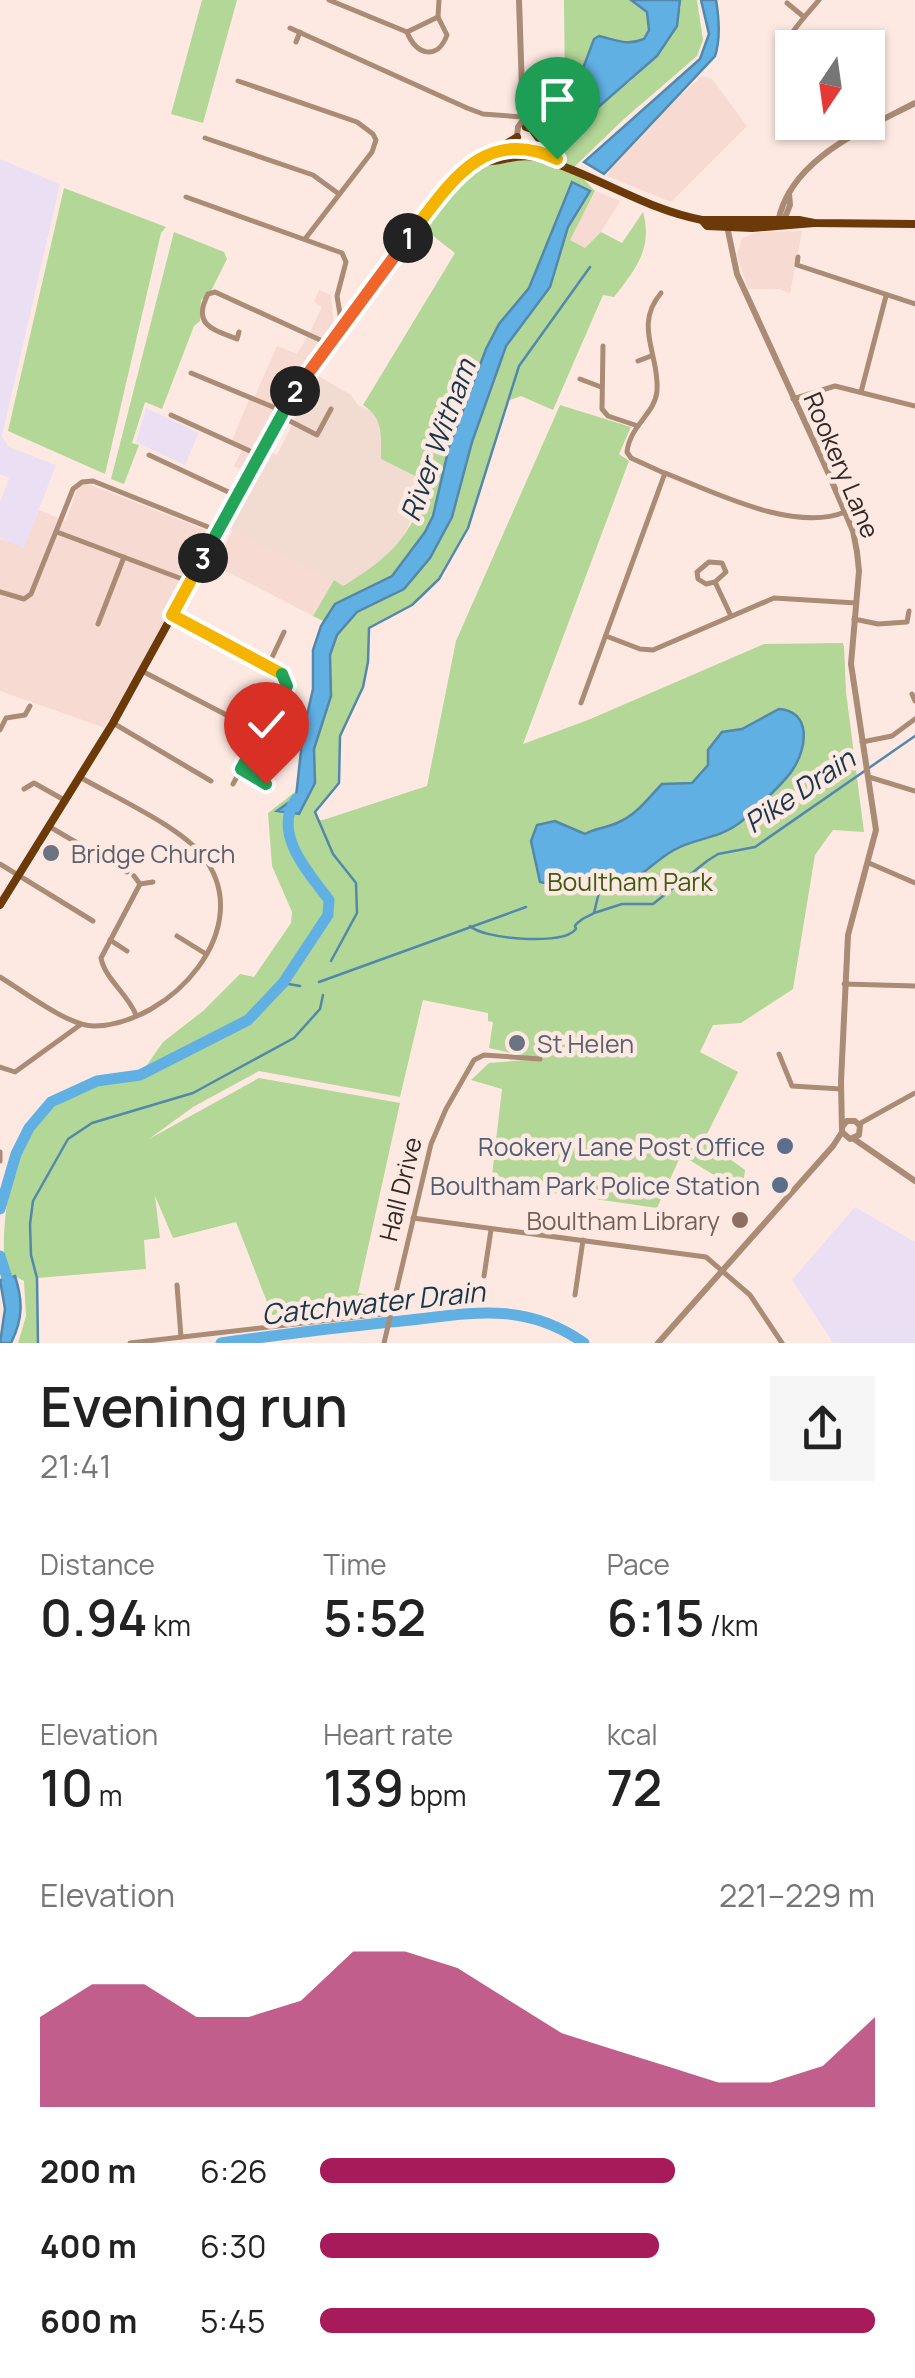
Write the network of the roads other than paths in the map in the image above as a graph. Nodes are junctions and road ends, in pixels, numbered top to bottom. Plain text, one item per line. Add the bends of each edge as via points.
1 (329, 0) edge
2 (438, 0) edge
3 (519, 0) edge
4 (820, 0) edge
5 (787, 2) dead end
6 (346, 3) edge
7 (438, 16) junction
8 (804, 17) junction
9 (290, 28) dead end
10 (795, 30) edge
11 (300, 32) junction
12 (407, 32) junction
13 (296, 42) dead end
14 (238, 81) dead end
15 (408, 82) junction
16 (404, 91) dead end
17 (915, 103) edge
18 (885, 118) edge
19 (524, 121) junction
20 (517, 137) junction
21 (206, 138) dead end
22 (846, 140) edge
23 (494, 150) junction
24 (520, 152) junction
25 (552, 156) junction
26 (480, 161) junction
27 (562, 165) junction
28 (339, 194) junction
29 (789, 194) junction
30 (186, 197) dead end
31 (790, 205) junction
32 (796, 220) junction
33 (732, 223) junction
34 (781, 223) junction
35 (814, 223) junction
36 (915, 224) edge
37 (305, 239) junction
38 (798, 257) dead end
39 (656, 296) dead end
40 (886, 296) junction
41 (915, 304) edge
42 (342, 326) junction
43 (240, 332) dead end
44 (329, 344) junction
45 (603, 346) dead end
46 (651, 356) junction
47 (638, 360) dead end
48 (191, 373) dead end
49 (580, 379) dead end
50 (602, 387) junction
51 (860, 392) junction
52 (793, 399) junction
53 (656, 401) junction
54 (665, 403) dead end
55 (915, 406) edge
56 (331, 410) dead end
57 (171, 415) dead end
58 (283, 415) junction
59 (636, 425) junction
60 (317, 435) junction
61 (317, 447) dead end
62 (150, 456) dead end
63 (261, 456) junction
64 (665, 473) junction
65 (237, 496) junction
66 (845, 512) junction
67 (56, 531) junction
68 (218, 531) junction
69 (124, 558) junction
70 (190, 582) junction
71 (716, 582) junction
72 (0, 592) edge
73 (856, 603) junction
74 (909, 611) dead end
75 (172, 615) junction
76 (731, 616) junction
77 (854, 620) junction
78 (911, 623) edge
79 (98, 624) dead end
80 (284, 632) dead end
81 (606, 636) junction
82 (268, 666) junction
83 (142, 670) junction
84 (581, 703) dead end
85 (30, 706) dead end
86 (915, 719) edge
87 (113, 723) junction
88 (0, 730) edge
89 (261, 733) junction
90 (862, 742) junction
91 (241, 769) junction
92 (868, 771) junction
93 (80, 777) junction
94 (211, 781) dead end
95 (233, 784) dead end
96 (266, 784) dead end
97 (24, 789) dead end
98 (915, 791) edge
99 (66, 801) junction
100 (50, 827) junction
101 (870, 863) junction
102 (0, 864) edge
103 (19, 876) junction
104 (153, 882) dead end
105 (915, 883) edge
106 (140, 884) junction
107 (0, 904) edge
108 (92, 920) dead end
109 (177, 936) dead end
110 (110, 940) junction
111 (127, 951) dead end
112 (206, 954) junction
113 (0, 977) edge
114 (844, 984) junction
115 (915, 986) edge
116 (136, 1015) junction
117 (80, 1025) junction
118 (779, 1054) dead end
119 (540, 1059) dead end
120 (0, 1067) edge
121 (841, 1089) junction
122 (915, 1093) edge
123 (842, 1110) junction
124 (842, 1129) junction
125 (856, 1132) junction
126 (833, 1146) junction
127 (0, 1152) edge
128 (0, 1161) edge
129 (915, 1181) edge
130 (413, 1218) junction
131 (491, 1230) junction
132 (583, 1240) junction
133 (723, 1271) junction
134 (484, 1276) dead end
135 (177, 1286) dead end
136 (575, 1295) dead end
137 (390, 1316) junction
138 (181, 1337) junction
139 (130, 1343) edge
140 (384, 1343) edge
141 (658, 1343) edge
142 (782, 1343) edge

1 - 6 street
2 - 7 street
3 - 19 street
4 - 8 street
5 - 8 street
6 - 12 street
7 - 12 street
7 - 12 street via 448,35 434,52 417,49
8 - 10 street
9 - 11 street
11 - 13 street
11 - 15 street
14 - 28 street via 357,122 373,134 372,152
15 - 16 street
15 - 19 street via 483,114
17 - 18 street
19 - 20 street
19 - 24 street
19 - 25 main road
20 - 23 main road
20 - 24 street
21 - 28 street via 313,175
22 - 29 street via 799,177
23 - 24 main road
23 - 26 main road
24 - 25 main road
24 - 26 main road
24 - 27 main road
25 - 27 main road
26 - 42 main road via 440,196
27 - 33 main road via 645,203
28 - 37 street
29 - 31 street
29 - 34 street
30 - 37 street
31 - 32 main road
31 - 34 street
32 - 34 main road
32 - 35 main road
33 - 34 main road
33 - 52 street, Rookery Lane via 733,260
34 - 35 main road
35 - 36 main road
37 - 42 street via 346,256 337,296
38 - 40 street via 798,265
39 - 46 street via 648,322
40 - 41 street
40 - 51 street
42 - 44 main road
43 - 44 street via 237,338 208,327 208,294
44 - 58 main road
45 - 50 street
46 - 47 street
46 - 53 street
48 - 58 street
49 - 50 street
50 - 59 street via 606,414
51 - 52 street via 836,386
51 - 55 street
52 - 66 street, Rookery Lane
53 - 54 street
53 - 59 street
56 - 60 street
57 - 63 street
58 - 60 street
58 - 63 main road
59 - 64 street via 628,456
60 - 61 street
62 - 65 street
63 - 65 main road
64 - 66 street via 758,508 824,520
64 - 81 street
65 - 68 main road
66 - 73 street, Rookery Lane via 857,552
67 - 68 street via 73,488 93,481
67 - 69 street
67 - 72 street via 32,594 24,599
68 - 70 main road
69 - 70 street
69 - 79 street
70 - 75 main road
71 - 71 street via 700,582 698,569 722,563 726,572
71 - 76 street
73 - 76 street via 780,598
73 - 77 street, Rookery Lane
74 - 78 street
75 - 82 street
75 - 83 main road
76 - 81 street via 653,650
77 - 78 street
77 - 90 street, Rookery Lane via 851,664
80 - 82 street
81 - 84 street
82 - 89 street via 287,686
83 - 87 main road
83 - 89 street
85 - 88 street via 25,715 6,718
86 - 90 street via 892,736
87 - 93 main road
87 - 94 street
89 - 91 street
90 - 92 street, Rookery Lane
91 - 95 street
91 - 96 street
92 - 98 street
92 - 101 street, Rookery Lane via 876,830
93 - 99 main road
93 - 112 street via 202,855 218,886 220,911 217,937
97 - 99 street via 36,779
99 - 100 main road
100 - 103 main road
100 - 106 street
101 - 105 street
101 - 114 street, Rookery Lane via 850,919
102 - 103 street
103 - 107 main road
103 - 108 street
104 - 106 street
106 - 110 street
109 - 112 street
110 - 111 street
110 - 116 street via 102,966
112 - 116 street via 180,989
113 - 117 street
114 - 115 street
114 - 121 street, Rookery Lane
116 - 117 street
117 - 120 street via 15,1072
118 - 121 street via 792,1086
119 - 130 street, Hall Drive via 484,1054 474,1060 437,1127
121 - 123 street, Rookery Lane
122 - 125 street
123 - 124 street, Rookery Lane
123 - 125 street
124 - 125 street
124 - 125 street
124 - 126 street
125 - 126 street
125 - 129 street via 868,1150
126 - 133 street
127 - 128 street
130 - 131 street
130 - 137 street, Hall Drive
131 - 132 street
131 - 134 street
132 - 133 street via 706,1257
132 - 136 street
133 - 141 street
133 - 142 street via 750,1295
135 - 138 street
137 - 138 street
137 - 140 street, Hall Drive
138 - 139 street

